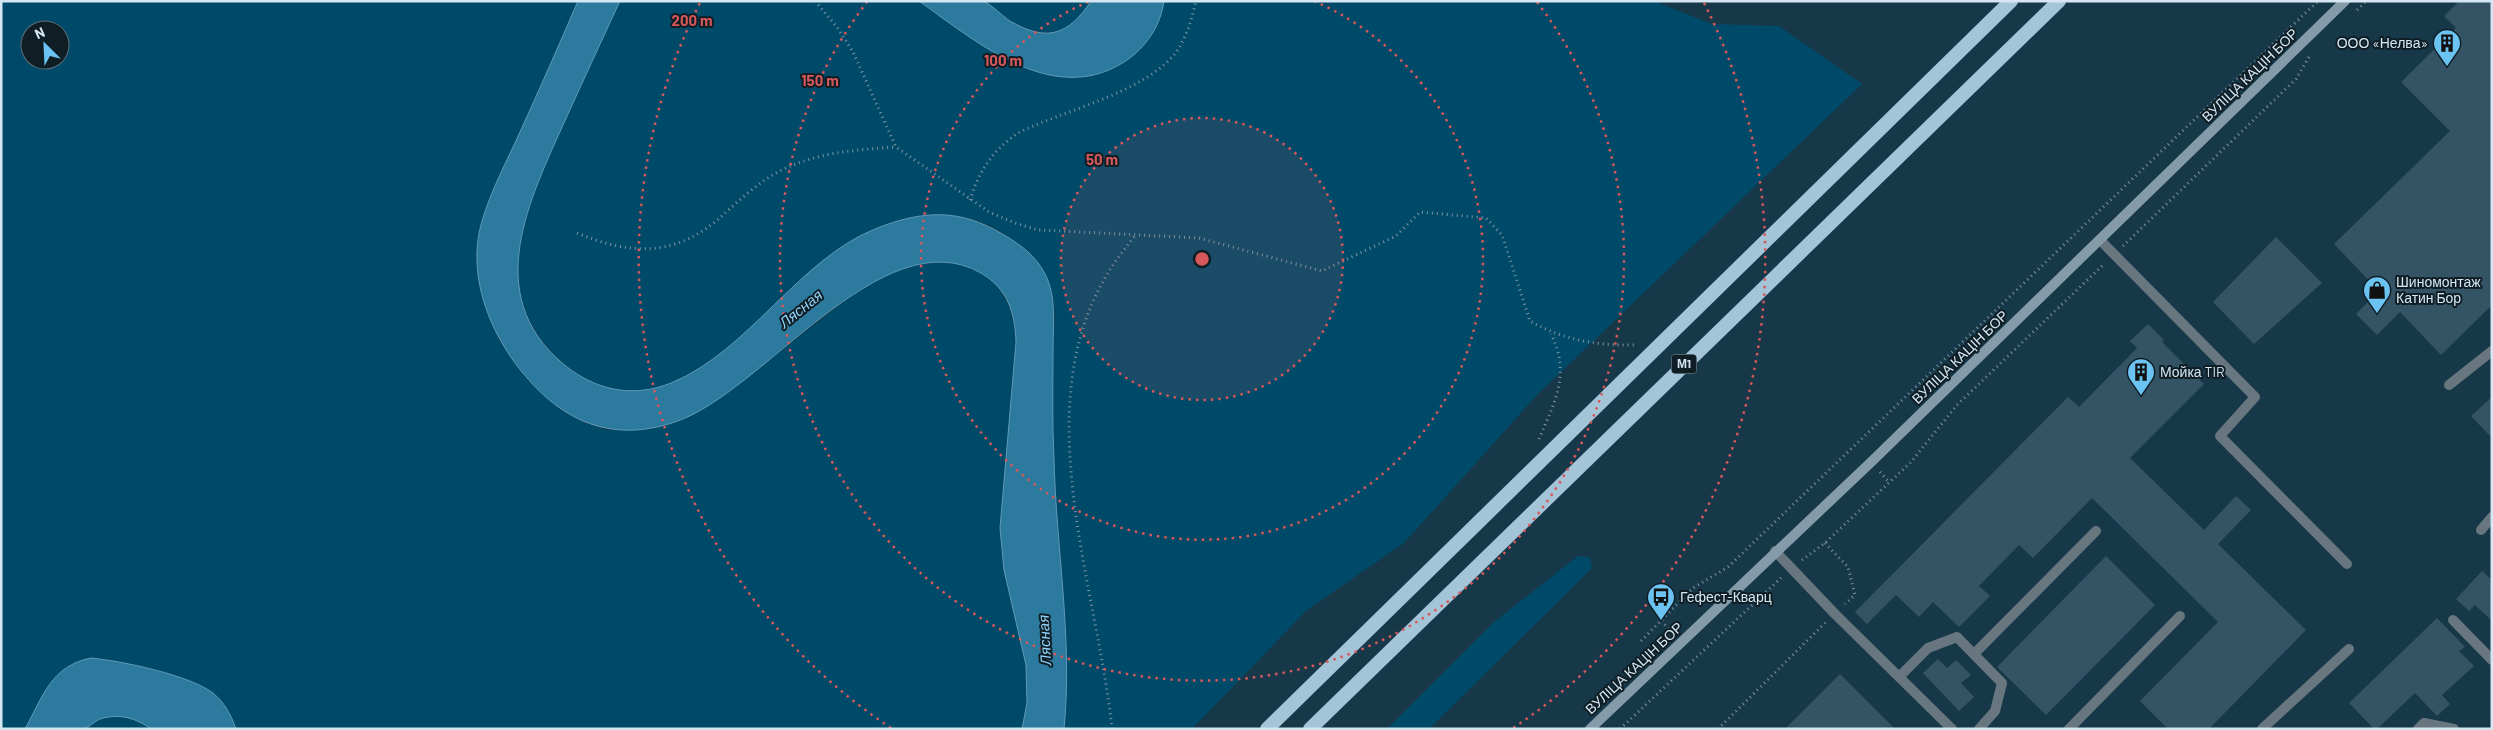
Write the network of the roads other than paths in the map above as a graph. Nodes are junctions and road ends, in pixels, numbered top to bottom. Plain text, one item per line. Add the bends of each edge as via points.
1 (2011, 1) edge
2 (2059, 1) edge
3 (2346, 1) edge
4 (2101, 241) junction
5 (2492, 351) edge
6 (2449, 385) dead end
7 (2492, 517) edge
8 (2481, 530) dead end
9 (2096, 531) dead end
10 (1775, 551) junction
11 (2347, 564) dead end
12 (2180, 616) dead end
13 (2453, 620) dead end
14 (2349, 649) dead end
15 (1975, 653) junction
16 (2492, 660) edge
17 (1900, 676) junction
18 (1267, 729) edge
19 (1310, 729) edge
20 (1590, 729) edge
21 (1952, 729) edge
22 (1979, 729) edge
23 (2069, 729) edge
24 (2262, 729) edge
25 (2418, 729) edge
26 (2454, 729) edge

1 - 18 highway, М1
2 - 19 highway, М1
3 - 4 main road, ВУЛІЦА КАЦІН БОР
4 - 10 main road, ВУЛІЦА КАЦІН БОР
4 - 11 lane via 2255,398 2220,436
5 - 6 lane
7 - 8 lane
9 - 15 lane
10 - 17 lane
10 - 20 main road, ВУЛІЦА КАЦІН БОР
12 - 23 lane
13 - 16 lane
14 - 24 lane
15 - 17 lane via 1957,637 1928,648
15 - 22 lane via 2002,683 1995,711
17 - 21 lane
25 - 26 lane via 2424,723

